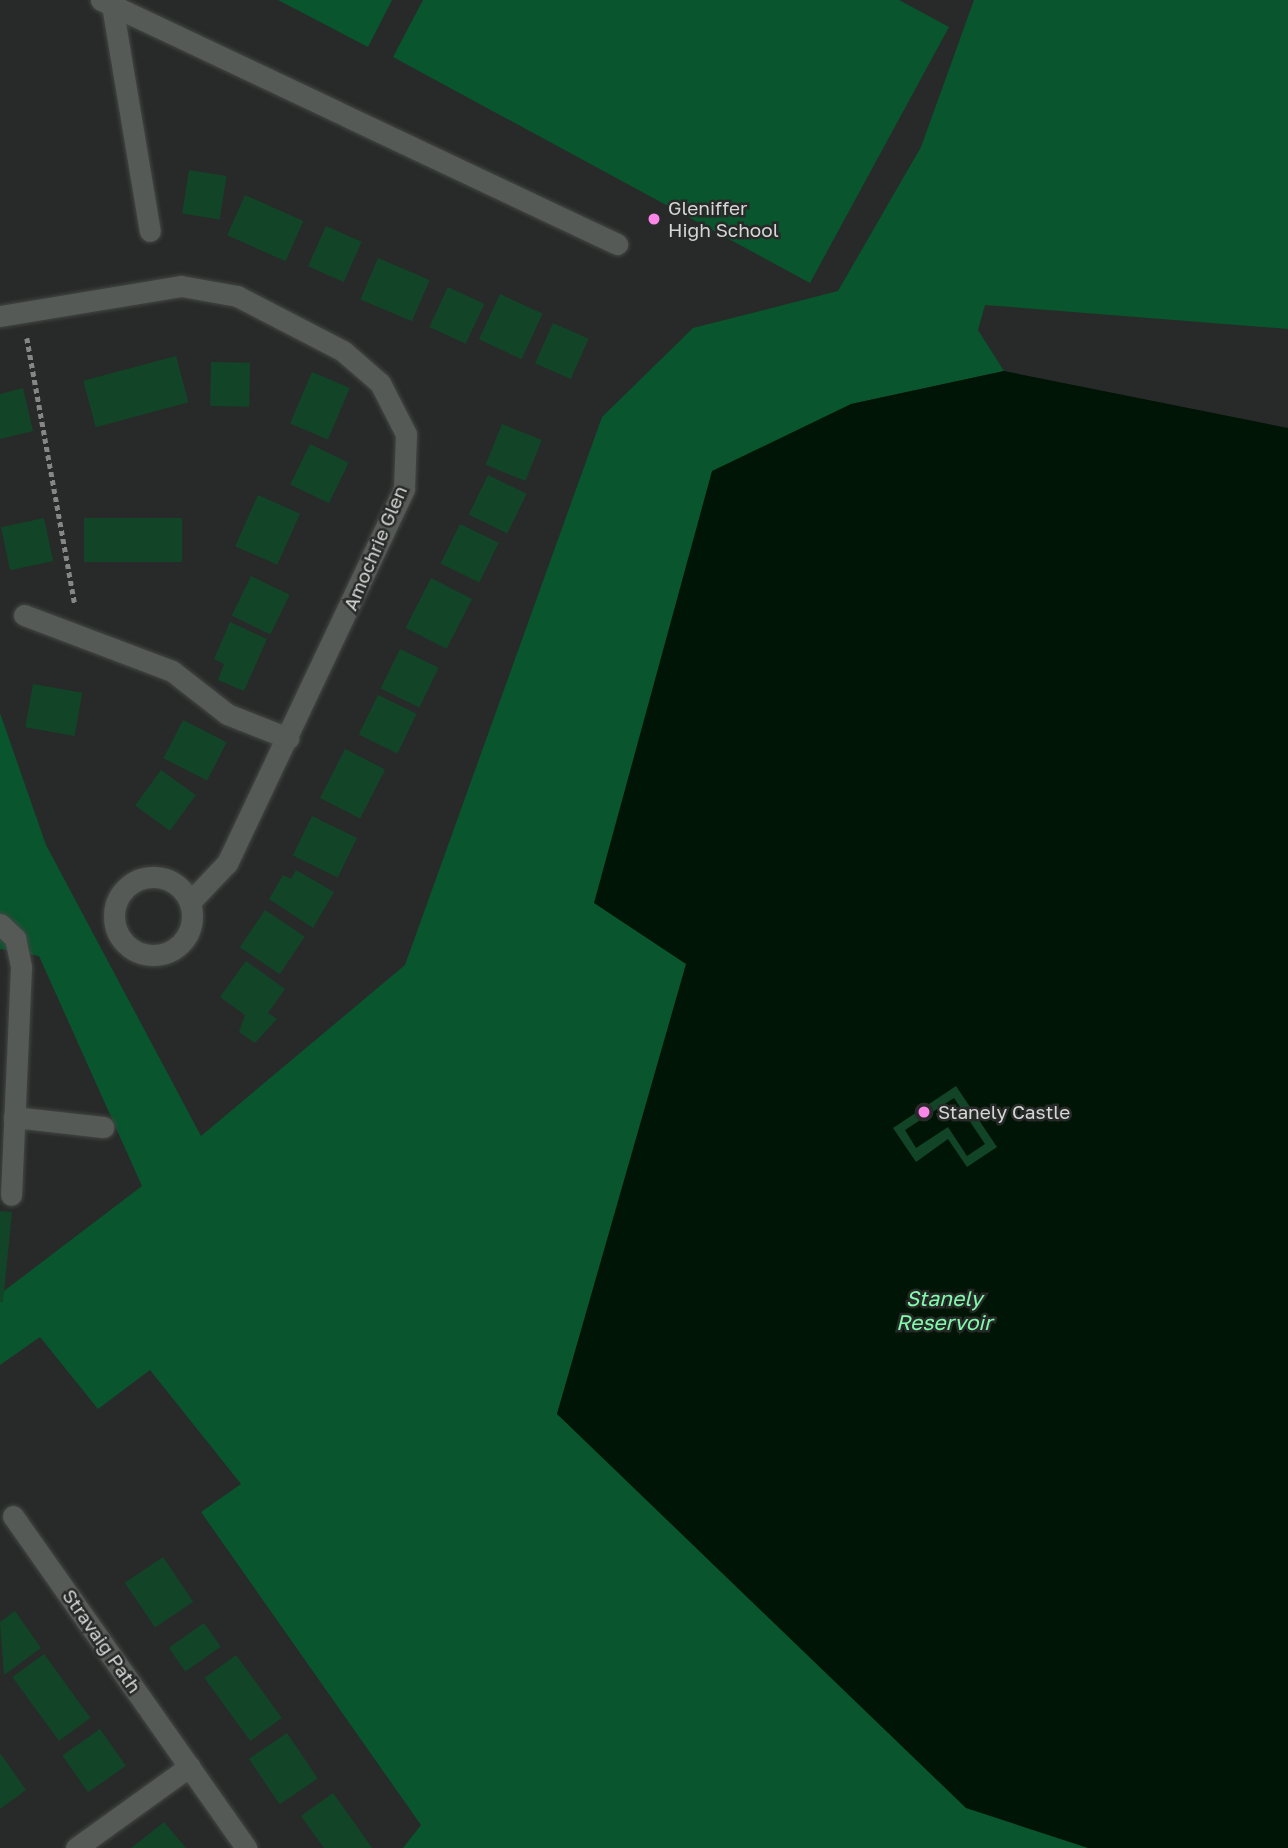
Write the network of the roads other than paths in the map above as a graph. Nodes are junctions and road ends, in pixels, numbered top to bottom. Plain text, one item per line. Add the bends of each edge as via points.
1 (106, 2) edge
2 (150, 231) dead end
3 (617, 244) dead end
4 (0, 316) edge
5 (24, 615) dead end
6 (288, 738) junction
7 (190, 902) dead end
8 (0, 924) edge
9 (14, 1117) junction
10 (103, 1127) dead end
11 (11, 1195) dead end
12 (13, 1516) dead end
13 (190, 1766) junction
14 (76, 1848) edge
15 (246, 1848) edge

1 - 2 street
1 - 3 street
4 - 6 street, Amochrie Glen via 23,316 181,286 237,296 343,351 380,383 406,434 404,489
5 - 6 street via 172,671 227,714
6 - 7 street, Amochrie Glen via 227,863
8 - 9 street via 15,938 21,967
9 - 10 street
9 - 11 street
12 - 13 street, Stravaig Path
13 - 14 street
13 - 15 street, Stravaig Path

